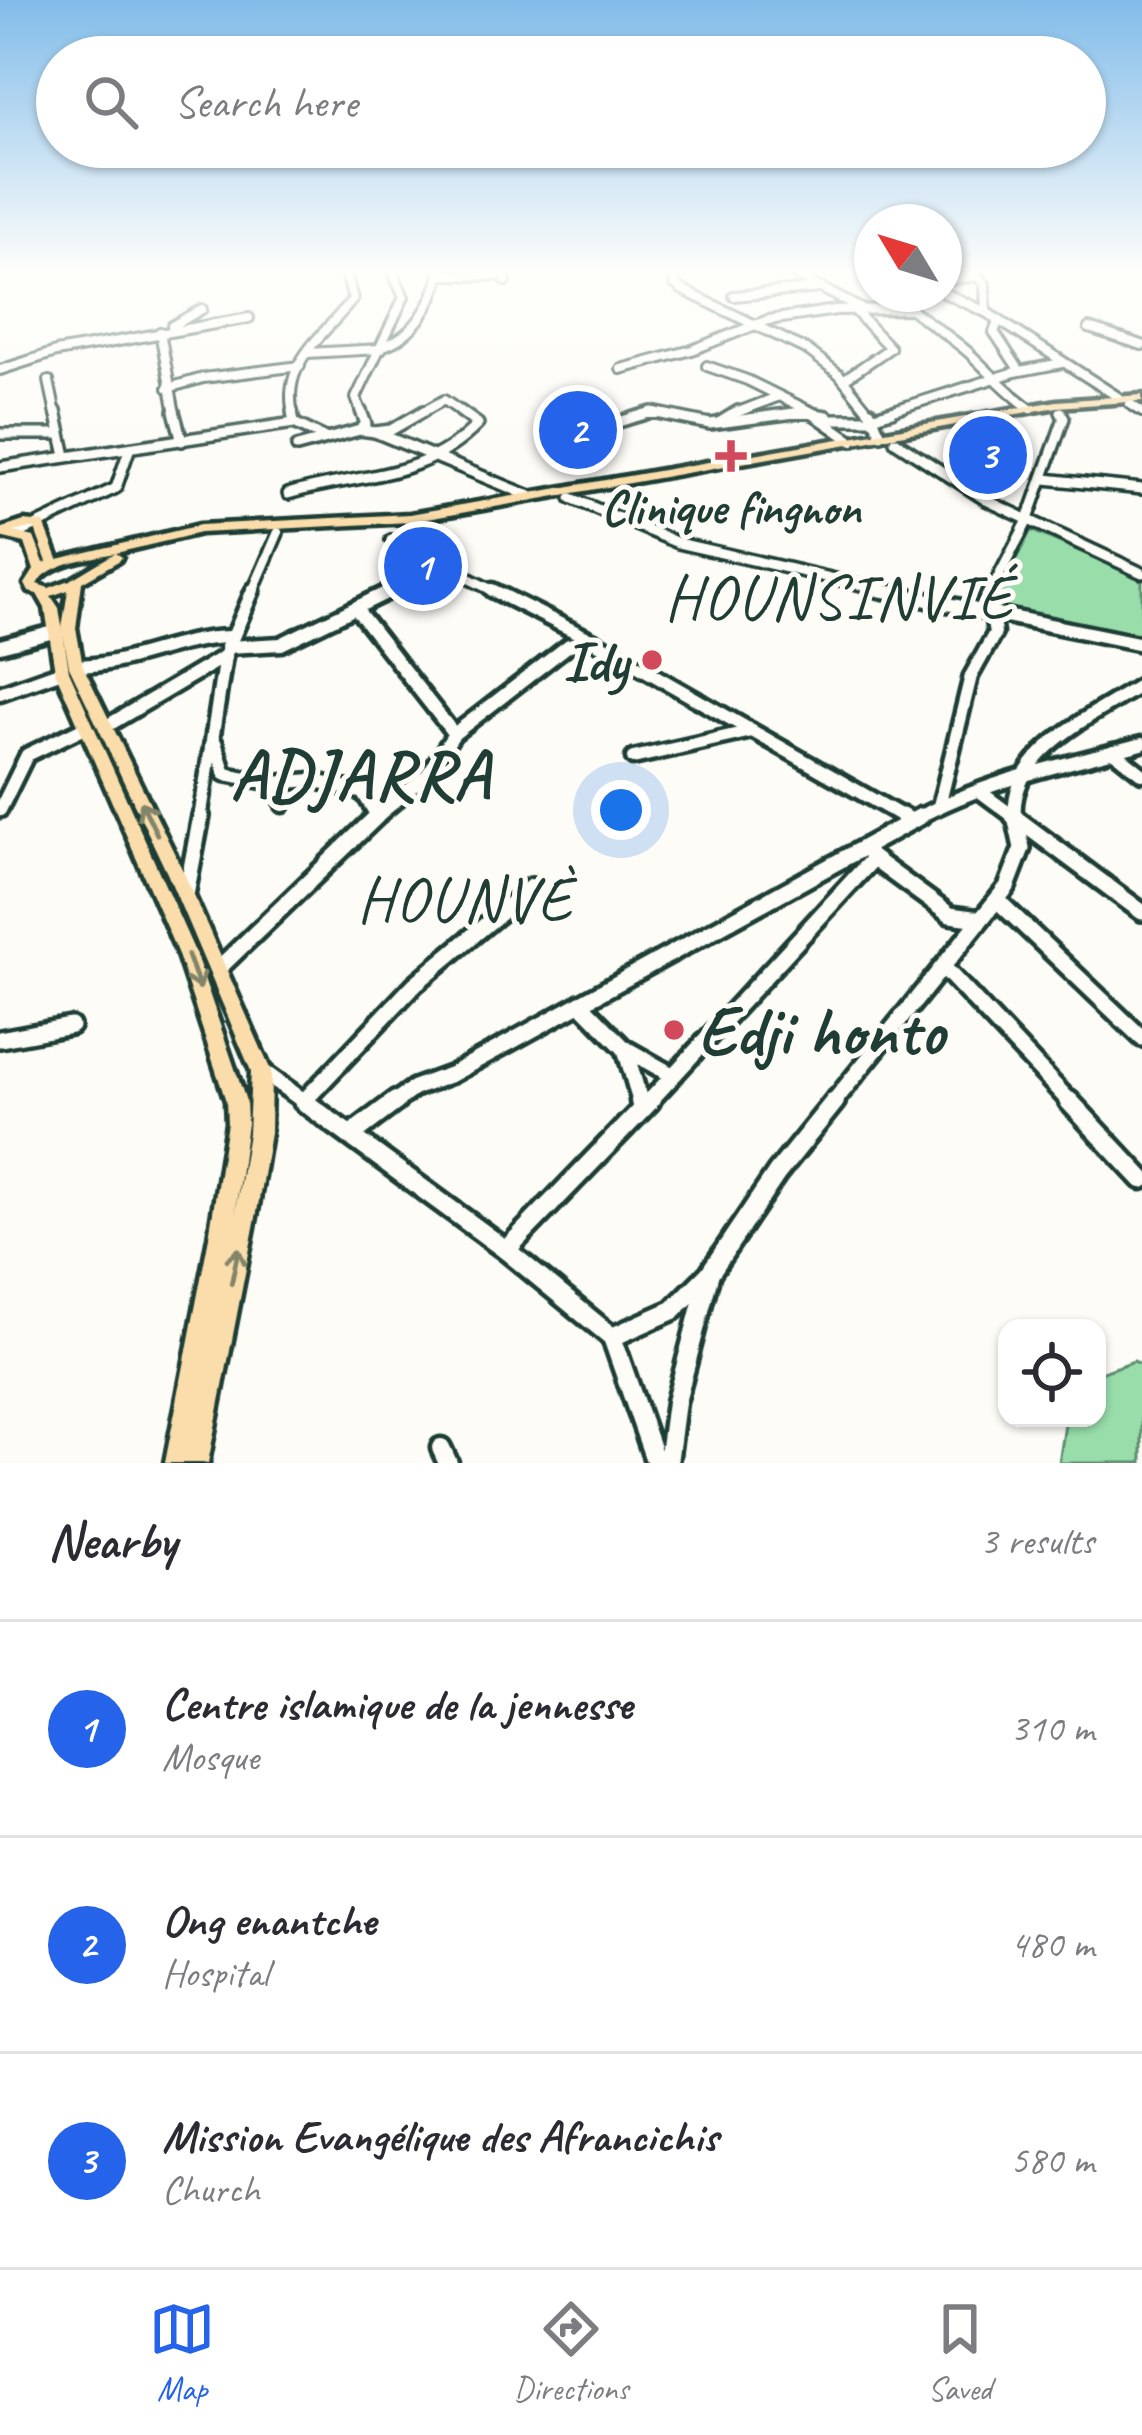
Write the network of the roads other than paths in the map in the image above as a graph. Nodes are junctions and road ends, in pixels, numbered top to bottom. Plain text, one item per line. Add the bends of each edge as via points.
1 (122, 339) edge
2 (161, 339) edge
3 (319, 339) edge
4 (385, 339) edge
5 (399, 339) edge
6 (717, 339) edge
7 (789, 339) edge
8 (883, 339) edge
9 (951, 339) edge
10 (999, 339) edge
11 (1029, 339) edge
12 (381, 348) junction
13 (307, 353) junction
14 (1064, 362) junction
15 (300, 366) junction
16 (707, 366) dead end
17 (1018, 368) junction
18 (621, 369) dead end
19 (0, 370) edge
20 (846, 378) junction
21 (989, 379) junction
22 (49, 381) dead end
23 (167, 388) junction
24 (780, 396) junction
25 (1135, 403) edge
26 (1031, 409) junction
27 (1061, 412) junction
28 (830, 418) junction
29 (875, 418) junction
30 (294, 423) junction
31 (719, 423) junction
32 (605, 426) dead end
33 (360, 430) junction
34 (375, 432) junction
35 (0, 434) edge
36 (61, 434) junction
37 (881, 435) junction
38 (325, 438) junction
39 (182, 441) junction
40 (852, 441) junction
41 (896, 441) junction
42 (297, 447) dead end
43 (129, 450) junction
44 (431, 452) junction
45 (66, 456) junction
46 (0, 467) edge
47 (1045, 479) junction
48 (1142, 489) edge
49 (288, 494) dead end
50 (530, 496) junction
51 (572, 498) junction
52 (1027, 522) junction
53 (28, 525) junction
54 (278, 533) junction
55 (0, 535) edge
56 (16, 535) junction
57 (392, 540) dead end
58 (442, 566) junction
59 (62, 572) junction
60 (1142, 573) edge
61 (42, 592) junction
62 (987, 609) junction
63 (357, 610) junction
64 (566, 627) junction
65 (54, 632) junction
66 (594, 641) junction
67 (1142, 644) edge
68 (569, 645) junction
69 (0, 646) edge
70 (227, 647) junction
71 (69, 669) junction
72 (1142, 684) edge
73 (0, 693) edge
74 (95, 727) junction
75 (753, 730) junction
76 (454, 734) junction
77 (215, 741) junction
78 (1142, 744) edge
79 (1113, 751) junction
80 (633, 758) dead end
81 (1142, 774) edge
82 (1021, 778) junction
83 (272, 783) junction
84 (982, 793) junction
85 (283, 805) dead end
86 (939, 806) junction
87 (0, 811) edge
88 (377, 816) junction
89 (1016, 817) junction
90 (910, 821) junction
91 (1025, 845) junction
92 (870, 852) junction
93 (1063, 855) junction
94 (531, 887) dead end
95 (186, 896) junction
96 (997, 900) junction
97 (1142, 912) edge
98 (950, 915) junction
99 (980, 919) junction
100 (961, 946) junction
101 (944, 968) junction
102 (217, 970) junction
103 (580, 1003) junction
104 (71, 1026) dead end
105 (1142, 1038) edge
106 (0, 1039) edge
107 (625, 1049) junction
108 (261, 1071) junction
109 (672, 1075) junction
110 (305, 1100) junction
111 (642, 1108) junction
112 (352, 1134) junction
113 (1142, 1179) edge
114 (506, 1250) junction
115 (709, 1274) junction
116 (612, 1337) junction
117 (178, 1463) edge
118 (195, 1463) edge
119 (656, 1463) edge
120 (668, 1463) edge

1 - 19 street
2 - 23 street
3 - 13 street
4 - 12 street
5 - 12 street
6 - 18 street
7 - 20 street
8 - 20 street via 890,348
9 - 21 street
10 - 17 street
11 - 14 street
12 - 13 street
12 - 33 street via 356,398 366,424
13 - 15 street
14 - 17 street
14 - 25 street
15 - 23 street
15 - 30 street via 289,396
16 - 24 street via 752,378
17 - 21 street
20 - 29 street
21 - 26 street
21 - 29 street
22 - 36 street
23 - 39 street
24 - 28 street
24 - 31 street
25 - 26 main road
25 - 27 main road
26 - 37 main road
27 - 41 main road
27 - 47 street
28 - 29 street
28 - 31 street via 802,412
28 - 40 street
29 - 37 street
30 - 38 street
30 - 39 street
31 - 32 street via 657,412
33 - 34 street
33 - 38 street
34 - 44 street
34 - 44 street via 444,400 476,421 462,442
35 - 36 street
36 - 45 street
37 - 40 main road
38 - 42 street
39 - 43 street
40 - 50 main road
41 - 51 main road
41 - 52 street
43 - 45 street
43 - 53 street via 116,488
44 - 49 street via 383,477
44 - 50 street
45 - 46 street
47 - 48 street
47 - 52 street
50 - 59 main road via 379,521 213,527
51 - 54 main road via 399,529
51 - 62 street via 678,543
52 - 60 street
52 - 62 street
53 - 55 main road
53 - 56 street
53 - 59 main road via 40,526
54 - 59 main road via 166,544
54 - 70 street
55 - 56 main road
56 - 59 main road
57 - 58 street
58 - 63 street
58 - 64 street
59 - 61 main road
59 - 61 main road via 31,584
59 - 71 main road
61 - 65 main road
62 - 67 street
62 - 86 street via 994,633 971,676
63 - 70 street via 281,644
63 - 76 street
64 - 66 street
64 - 68 street
65 - 69 street
65 - 71 main road
66 - 68 street
66 - 75 street
68 - 76 street
70 - 71 street via 192,638 112,666
70 - 74 street
70 - 77 street
71 - 73 street
71 - 74 main road
72 - 82 street via 1073,730
74 - 87 street via 27,755
95 -> 74 main road
74 -> 117 main road via 236,1101
75 - 80 street
75 - 90 street
76 - 88 street via 427,775
77 - 83 street via 226,774
77 - 95 street
78 - 79 street
79 - 81 street
79 - 82 street
82 - 84 street
82 - 89 street
83 - 85 street
83 - 88 street via 313,780 363,793
84 - 86 street
84 - 89 street
86 - 90 street
88 - 102 street
89 - 91 street
89 - 93 street
90 - 92 street
91 - 93 street
91 - 96 street
92 - 98 street
92 - 103 street
92 - 109 street
93 - 97 street
94 - 110 street via 415,984
95 - 102 main road
96 - 99 street
96 - 105 street
98 - 99 street
98 - 100 street
99 - 100 street
100 - 101 street
101 - 113 street
101 - 115 street via 777,1173
102 - 108 main road
103 - 107 street
103 - 112 street via 414,1088
104 - 106 street
107 - 109 street
107 - 111 street
108 - 110 street
118 -> 108 main road via 246,1212
109 - 111 street
110 - 112 street
111 - 114 street
112 - 114 street
114 - 116 street
115 - 116 street via 673,1310
115 - 120 street
116 - 119 street

